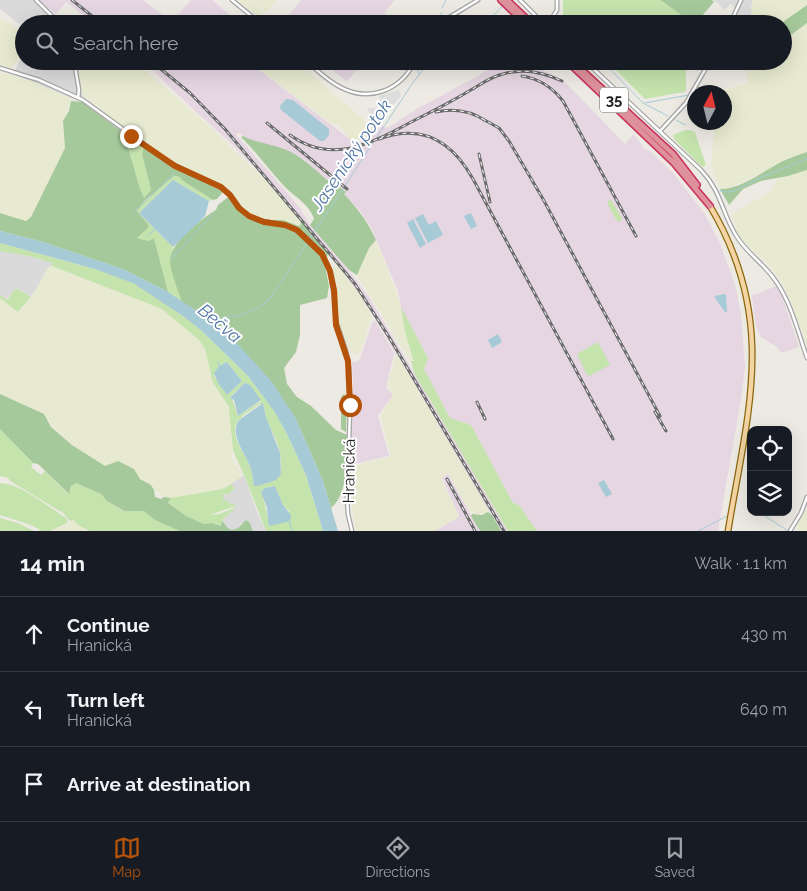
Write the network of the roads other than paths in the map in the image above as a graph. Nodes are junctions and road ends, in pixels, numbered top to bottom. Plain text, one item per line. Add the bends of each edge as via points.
1 (36, 0) edge
2 (232, 0) edge
3 (478, 0) edge
4 (501, 0) edge
5 (507, 0) edge
6 (520, 0) edge
7 (557, 0) edge
8 (741, 0) edge
9 (51, 15) edge
10 (250, 15) edge
11 (453, 15) edge
12 (517, 15) edge
13 (523, 15) edge
14 (536, 15) edge
15 (553, 15) edge
16 (734, 15) edge
17 (0, 68) edge
18 (76, 70) edge
19 (317, 70) edge
20 (410, 70) edge
21 (576, 70) edge
22 (582, 70) edge
23 (595, 70) edge
24 (705, 70) edge
25 (78, 98) junction
26 (660, 131) junction
27 (710, 206) junction
28 (807, 358) edge
29 (807, 497) edge
30 (352, 531) edge
31 (728, 531) edge
32 (790, 531) edge

1 - 9 street
2 - 10 street
3 - 11 street
4 - 12 highway
5 - 13 highway
6 - 14 street
7 - 15 street via 557,10
8 - 16 street
17 - 25 street, Hranická
18 - 25 street
19 - 20 street via 339,87 356,94 381,93 404,79
21 - 27 highway, 35 via 672,162
22 - 27 highway, 35 via 672,154
23 - 26 street
24 - 26 street via 686,103
25 - 30 street, Hranická via 170,163 221,187 249,216 290,226 322,254 334,290 336,325 349,368 348,506
26 - 28 street via 714,186 737,237 782,291
27 - 31 main road, 35 via 740,271 753,346 750,405
29 - 32 street

